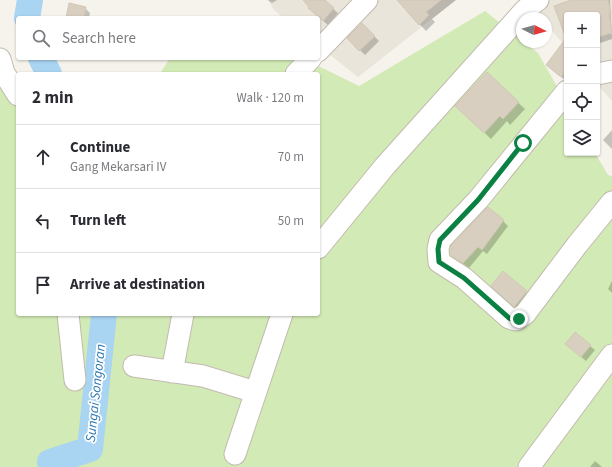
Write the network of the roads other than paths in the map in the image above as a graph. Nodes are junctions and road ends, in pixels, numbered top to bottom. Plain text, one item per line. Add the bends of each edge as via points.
1 (367, 0) edge
2 (538, 0) edge
3 (320, 49) edge
4 (0, 59) edge
5 (309, 60) edge
6 (612, 71) edge
7 (298, 72) edge
8 (600, 73) edge
9 (16, 92) edge
10 (564, 95) edge
11 (612, 202) edge
12 (320, 246) edge
13 (68, 316) edge
14 (183, 316) edge
15 (281, 316) edge
16 (612, 355) edge
17 (134, 366) dead end
18 (172, 372) junction
19 (75, 380) dead end
20 (255, 392) junction
21 (235, 454) dead end
22 (530, 467) edge

1 - 3 street
2 - 12 street via 525,10 385,166
4 - 9 street via 4,73
5 - 7 street
6 - 8 street
10 - 11 street via 478,200 440,240 437,257 439,262 464,278 509,318 516,320 525,314
13 - 19 street
14 - 18 street
15 - 20 street
16 - 22 street
17 - 18 street
18 - 20 street via 203,376
20 - 21 street

